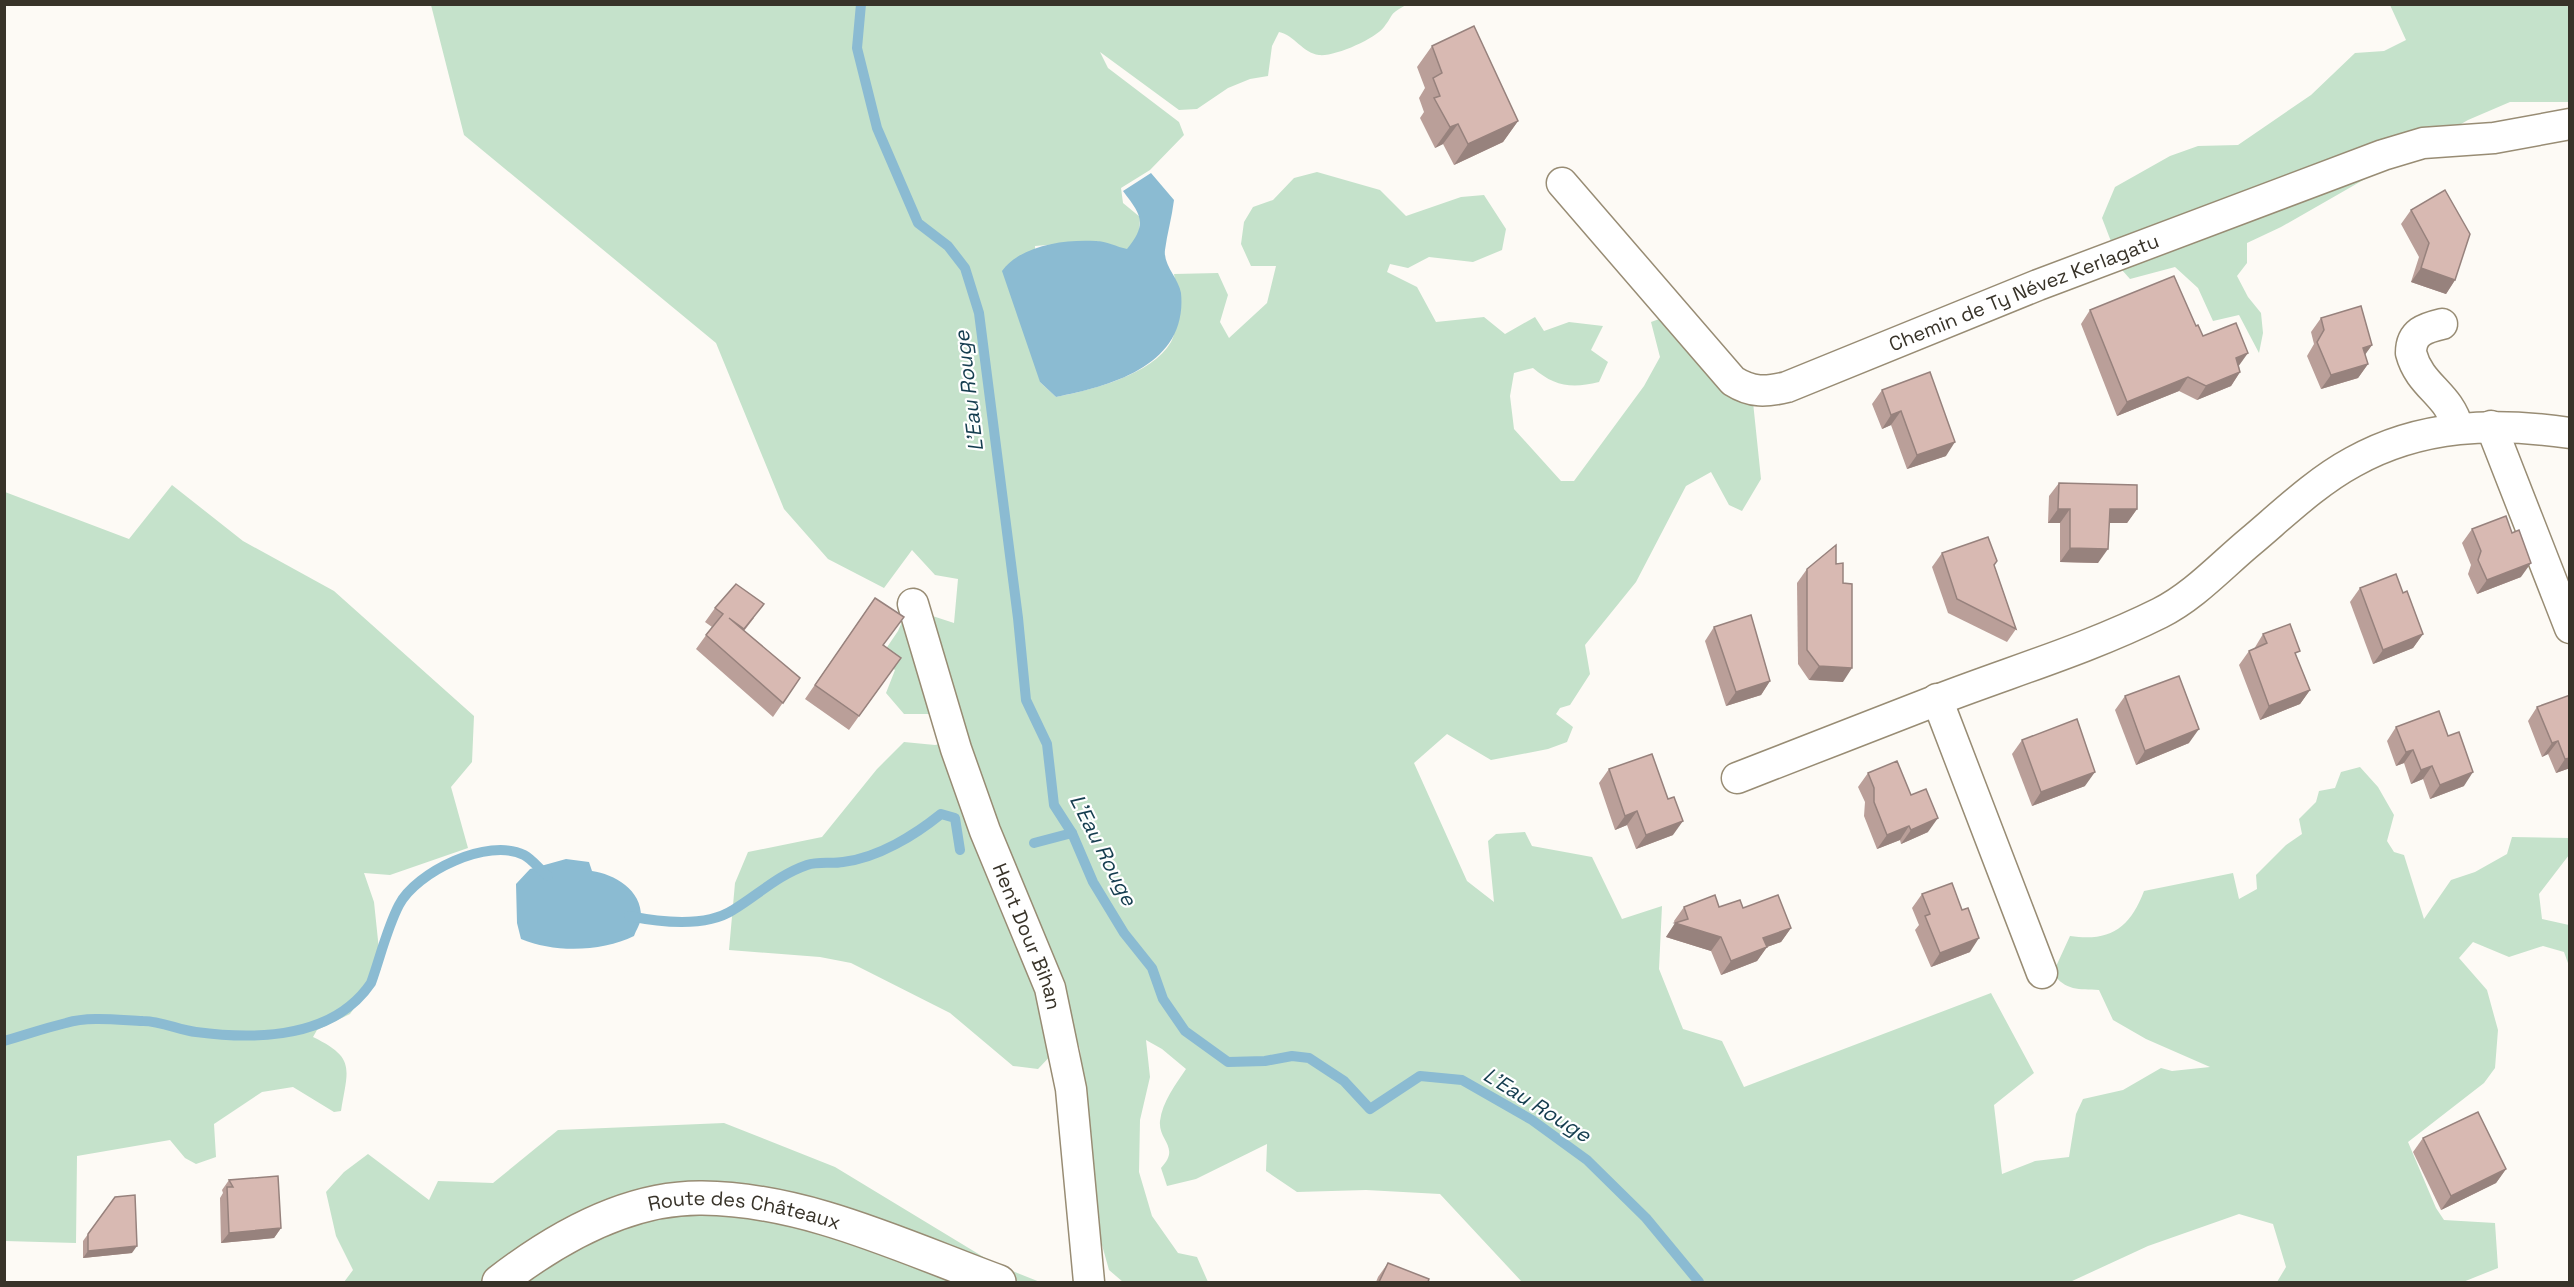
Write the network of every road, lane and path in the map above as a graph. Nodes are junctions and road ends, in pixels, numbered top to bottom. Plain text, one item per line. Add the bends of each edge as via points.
1 (2570, 124) edge
2 (1562, 183) dead end
3 (2442, 324) dead end
4 (2491, 426) junction
5 (2458, 428) junction
6 (2570, 433) edge
7 (913, 604) dead end
8 (2570, 628) edge
9 (1937, 699) junction
10 (1737, 778) dead end
11 (2042, 974) dead end
12 (499, 1282) edge
13 (999, 1282) edge
14 (1089, 1282) edge

1 - 2 street, Chemin de Ty Névez Kerlagatu via 2494,138 2423,142 2383,155 1767,392 1755,392 1733,381
3 - 5 street via 2417,334 2411,352 2422,378 2450,406
4 - 5 street
4 - 6 street
4 - 8 street
5 - 9 street via 2402,441 2352,462 2162,612 2088,644
7 - 14 street, Hent Dour Bihan via 985,831 1050,988 1071,1089
9 - 10 street
9 - 11 street
12 - 13 street, Route des Châteaux via 553,1245 600,1220 655,1204 700,1198 785,1208

